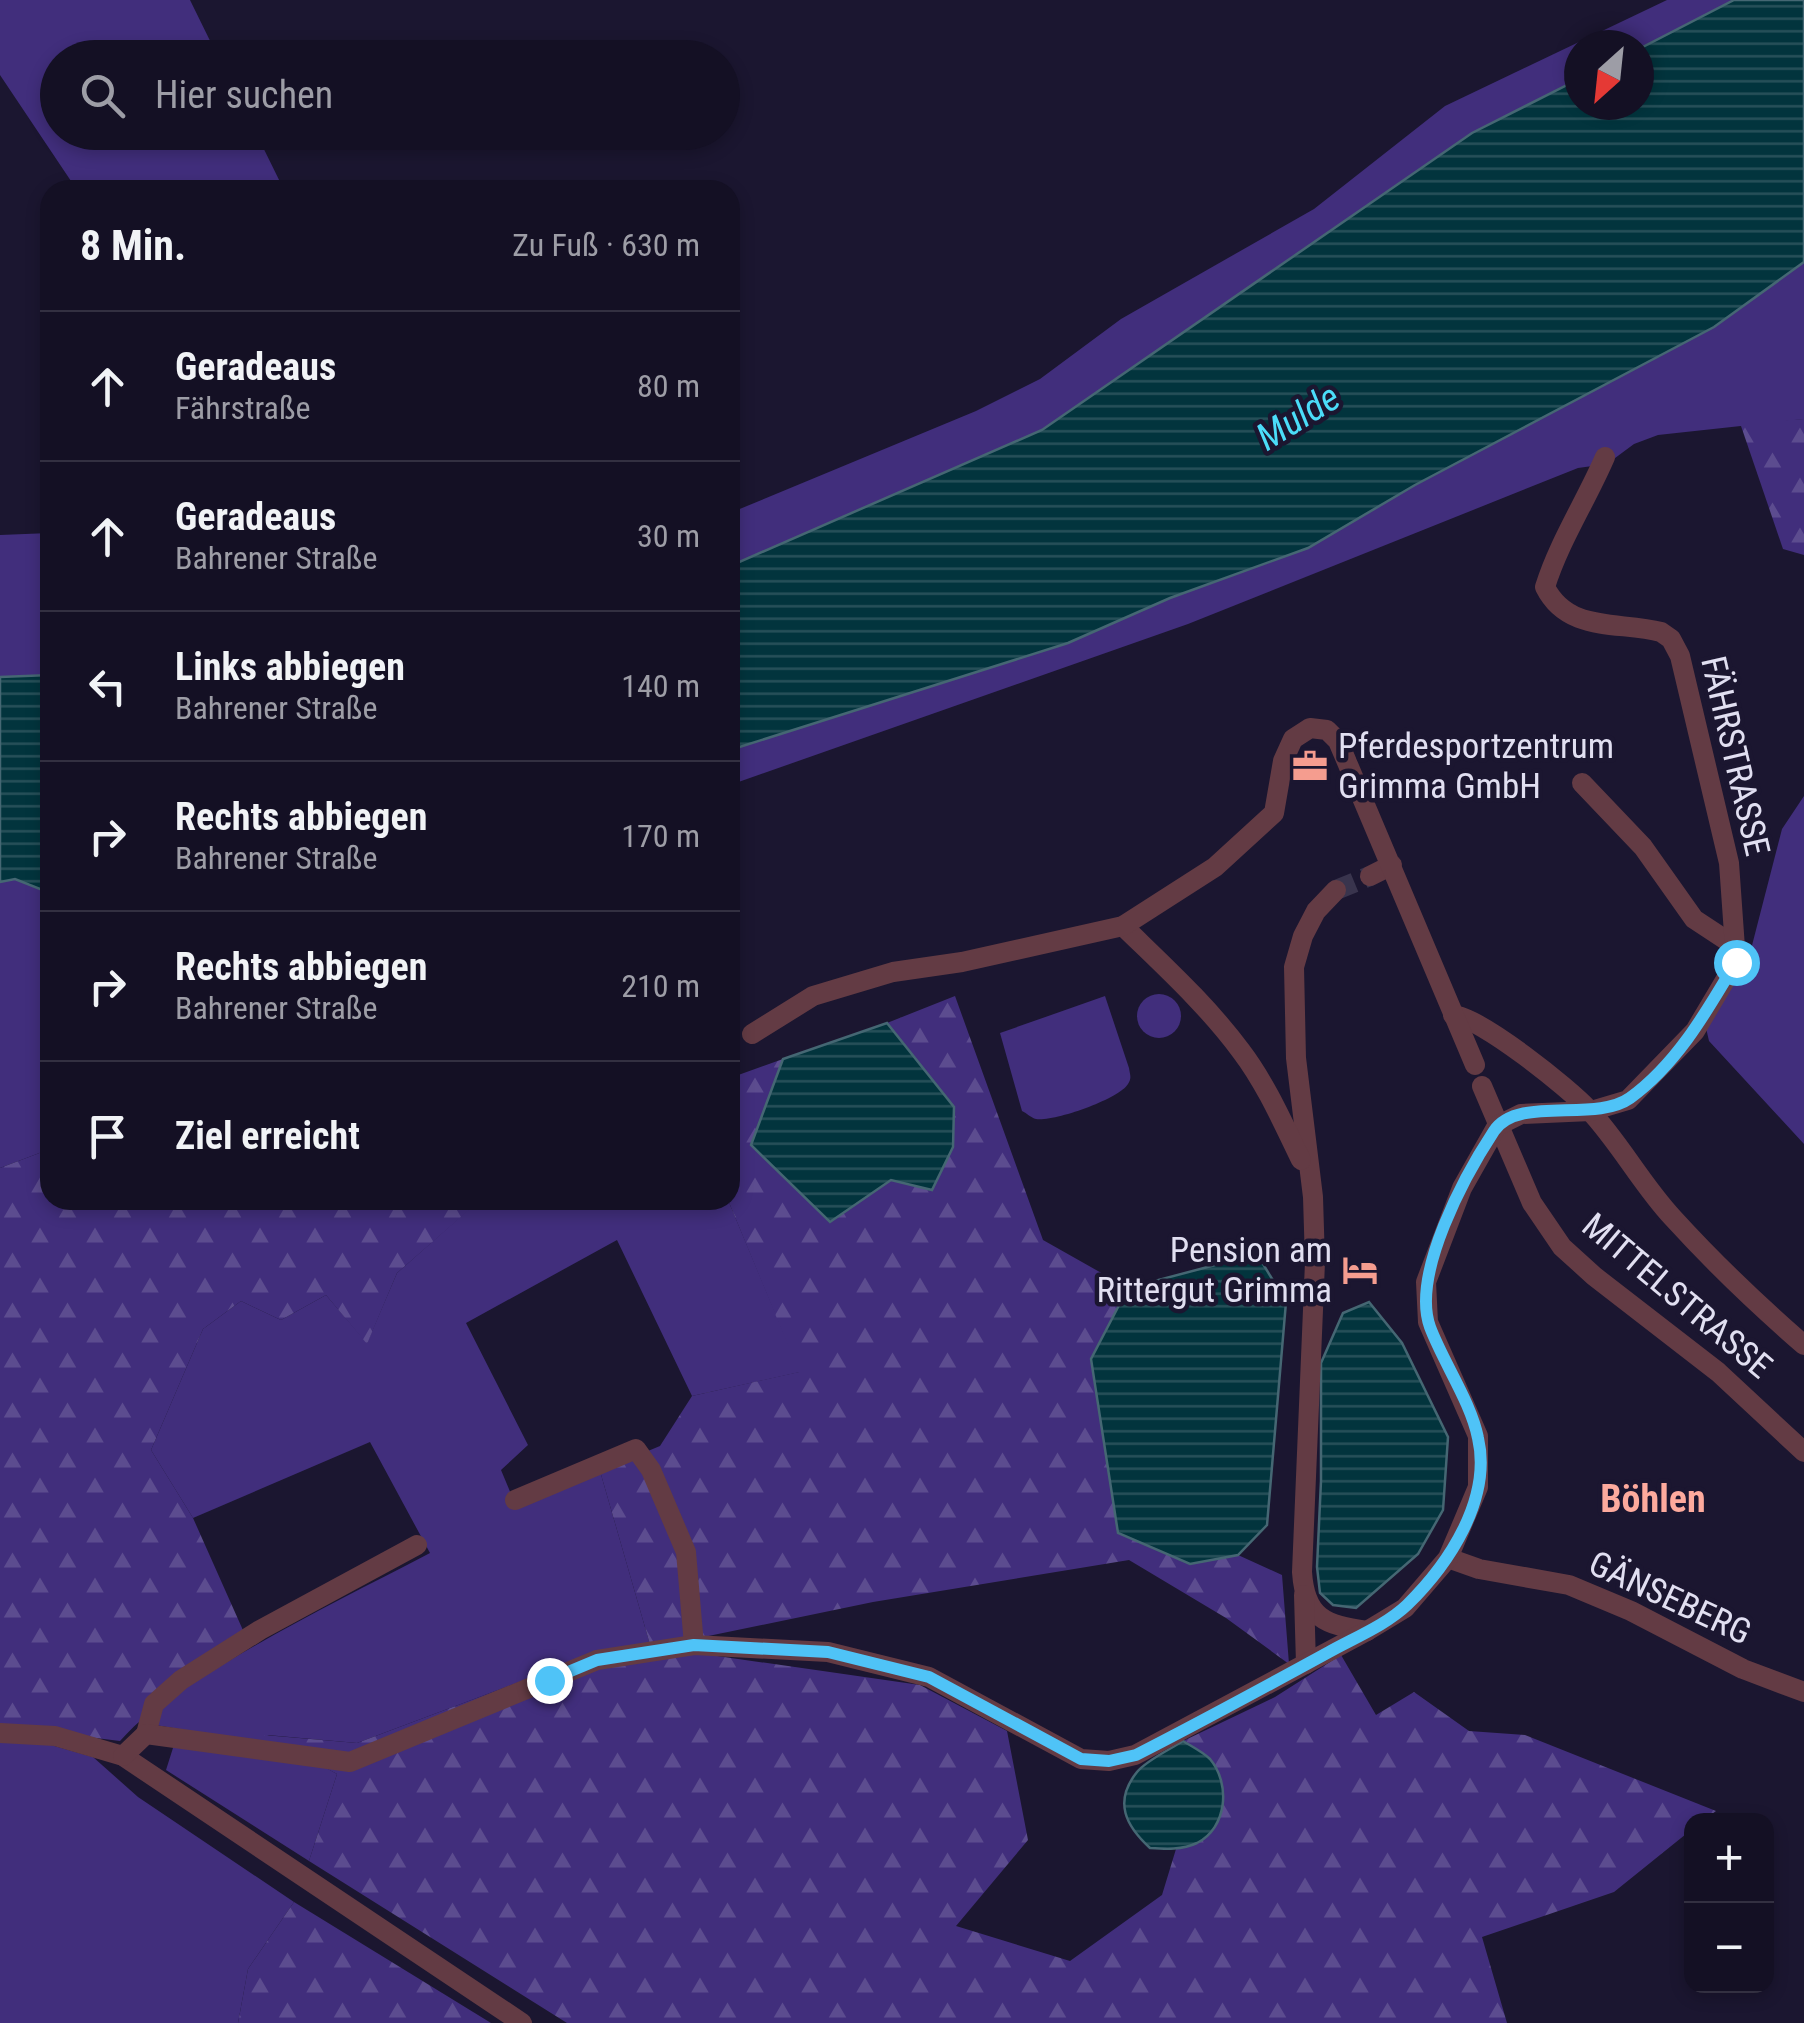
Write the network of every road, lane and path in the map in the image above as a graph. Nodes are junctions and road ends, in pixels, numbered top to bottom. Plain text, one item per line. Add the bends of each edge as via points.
1 (1606, 458) dead end
2 (1582, 783) dead end
3 (1392, 865) junction
4 (1370, 876) tunnel mouth
5 (1336, 890) tunnel mouth
6 (1123, 926) junction
7 (1735, 946) junction
8 (1454, 1015) junction
9 (752, 1034) dead end
10 (1474, 1065) dead end
11 (1482, 1086) dead end
12 (1590, 1111) junction
13 (1497, 1126) junction
14 (1309, 1176) junction
15 (1804, 1345) edge
16 (1804, 1452) edge
17 (515, 1500) dead end
18 (417, 1545) dead end
19 (1448, 1558) junction
20 (1304, 1593) junction
21 (1367, 1631) junction
22 (694, 1645) junction
23 (1306, 1664) junction
24 (1804, 1692) edge
25 (0, 1734) edge
26 (146, 1734) junction
27 (123, 1756) junction
28 (522, 2023) edge

1 - 7 street, FÄHRSTRASSE via 1545,588 1553,604 1576,619 1649,629 1671,639 1729,863
2 - 7 street via 1643,848 1694,919
3 - 4 street
3 - 6 street via 1338,741 1327,730 1310,728 1293,739 1282,761 1274,813 1215,867
3 - 8 street
5 - 14 street via 1316,911 1294,968
6 - 9 street via 893,972 813,996
6 - 14 street via 1243,1053
7 - 12 street, FÄHRSTRASSE via 1736,962 1695,1031 1628,1100
8 - 10 street
8 - 12 street via 1485,1027
11 - 13 street, MITTELSTRASSE
12 - 13 street, FÄHRSTRASSE via 1521,1114
12 - 15 street via 1662,1207
13 - 16 street, MITTELSTRASSE via 1532,1202 1562,1246 1718,1372
13 - 19 street via 1462,1188 1426,1282 1428,1322 1478,1436 1478,1487
14 - 20 street via 1315,1262
17 - 22 street via 636,1449 686,1552
18 - 26 street via 180,1680 154,1704
19 - 21 street via 1404,1608
19 - 24 street, GÄNSEBERG via 1569,1585
20 - 21 street via 1324,1620
20 - 23 street
21 - 23 street
22 - 23 street via 828,1652 929,1677 1081,1759 1109,1761 1136,1755
22 - 26 street via 597,1660 350,1762
25 - 27 street via 55,1736
26 - 27 street
27 - 28 street

